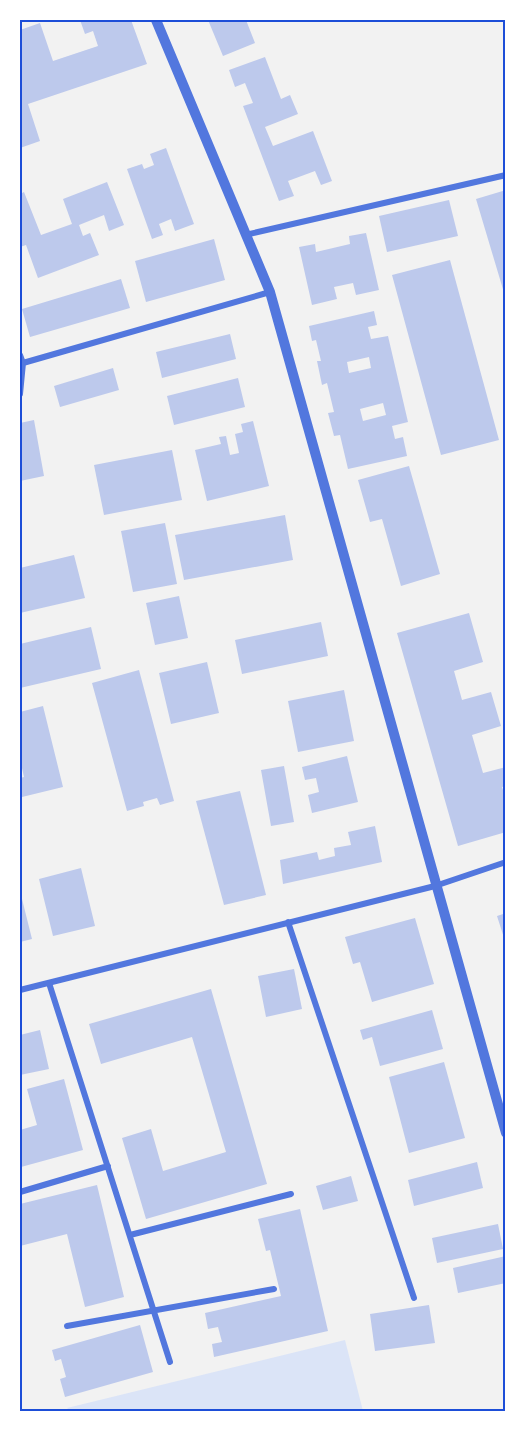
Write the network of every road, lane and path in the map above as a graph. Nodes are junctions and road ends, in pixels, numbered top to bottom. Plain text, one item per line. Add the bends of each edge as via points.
1 (156, 20) edge
2 (506, 175) edge
3 (244, 235) junction
4 (270, 292) junction
5 (20, 355) edge
6 (23, 363) junction
7 (20, 394) edge
8 (506, 862) edge
9 (435, 886) junction
10 (288, 922) junction
11 (49, 983) junction
12 (20, 990) edge
13 (503, 1113) edge
14 (506, 1132) edge
15 (108, 1166) junction
16 (20, 1192) edge
17 (291, 1194) dead end
18 (130, 1235) junction
19 (274, 1289) dead end
20 (414, 1298) dead end
21 (154, 1311) junction
22 (67, 1326) dead end
23 (170, 1362) dead end

1 - 3 street
2 - 3 street
3 - 4 street
4 - 6 street
4 - 9 street
5 - 6 street
6 - 7 street
8 - 9 street
9 - 10 street
9 - 13 street
10 - 11 street
10 - 20 street
11 - 12 street
11 - 15 street
13 - 14 street
15 - 16 street
15 - 18 street
17 - 18 street
18 - 21 street
19 - 21 street
21 - 22 street
21 - 23 street

